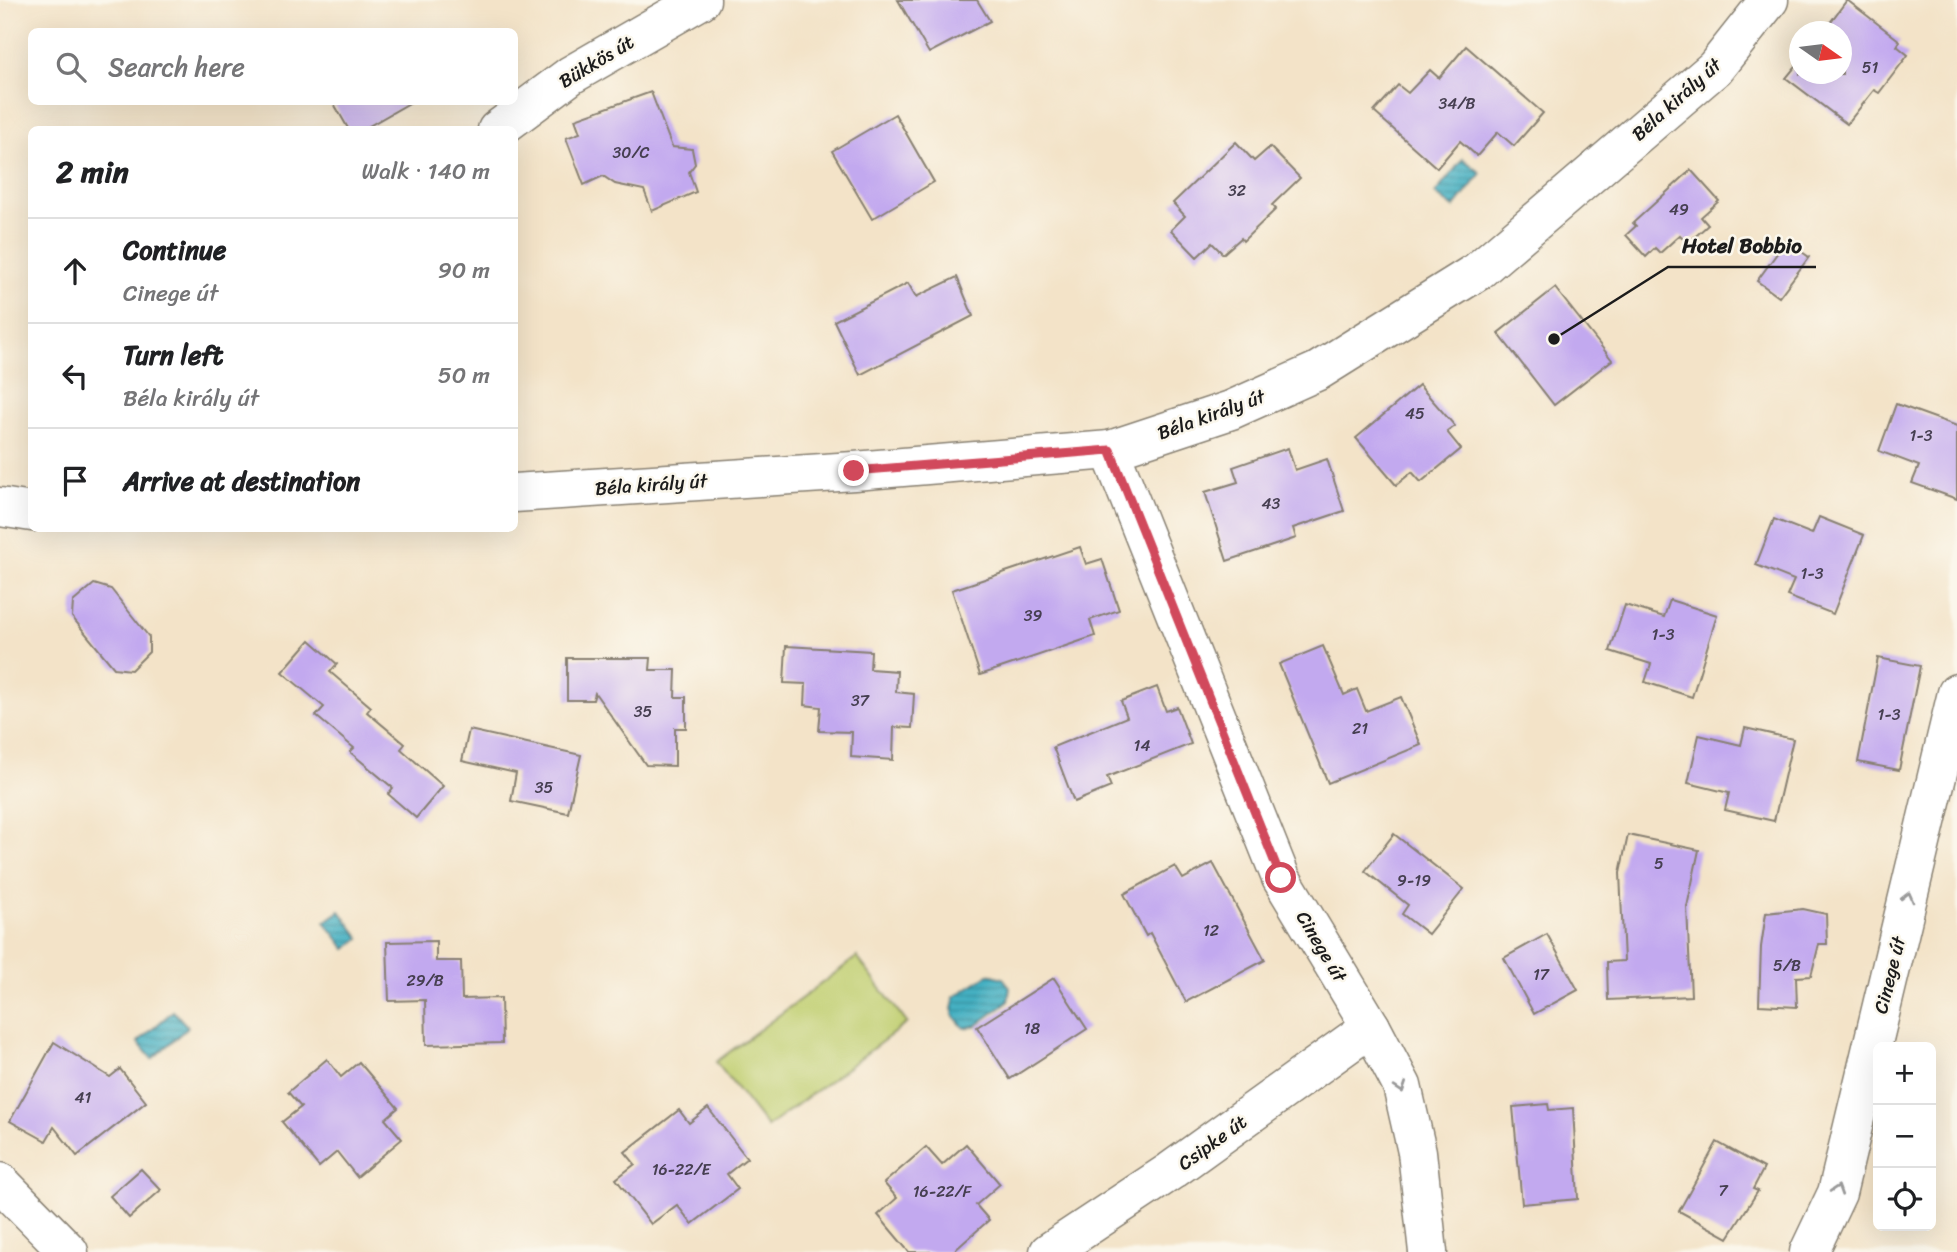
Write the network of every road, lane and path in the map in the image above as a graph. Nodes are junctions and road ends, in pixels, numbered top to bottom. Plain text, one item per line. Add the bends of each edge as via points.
1 (701, 0) edge
2 (1769, 0) edge
3 (501, 126) edge
4 (1110, 450) junction
5 (518, 493) edge
6 (0, 507) edge
7 (28, 511) edge
8 (1957, 693) edge
9 (1371, 1027) junction
10 (0, 1182) edge
11 (69, 1252) edge
12 (1049, 1252) edge
13 (1428, 1252) edge
14 (1809, 1252) edge

1 - 3 street, Bükkös út via 571,75
2 - 4 street, Béla király út via 1715,68 1478,271 1318,371 1231,410
4 - 5 street, Béla király út
4 - 9 street, Cinege út via 1281,878
6 - 7 street
14 -> 8 street, Cinege út via 1837,1193
9 - 12 street, Csipke út
9 -> 13 street, Cinege út via 1402,1086 1417,1152
10 - 11 street

